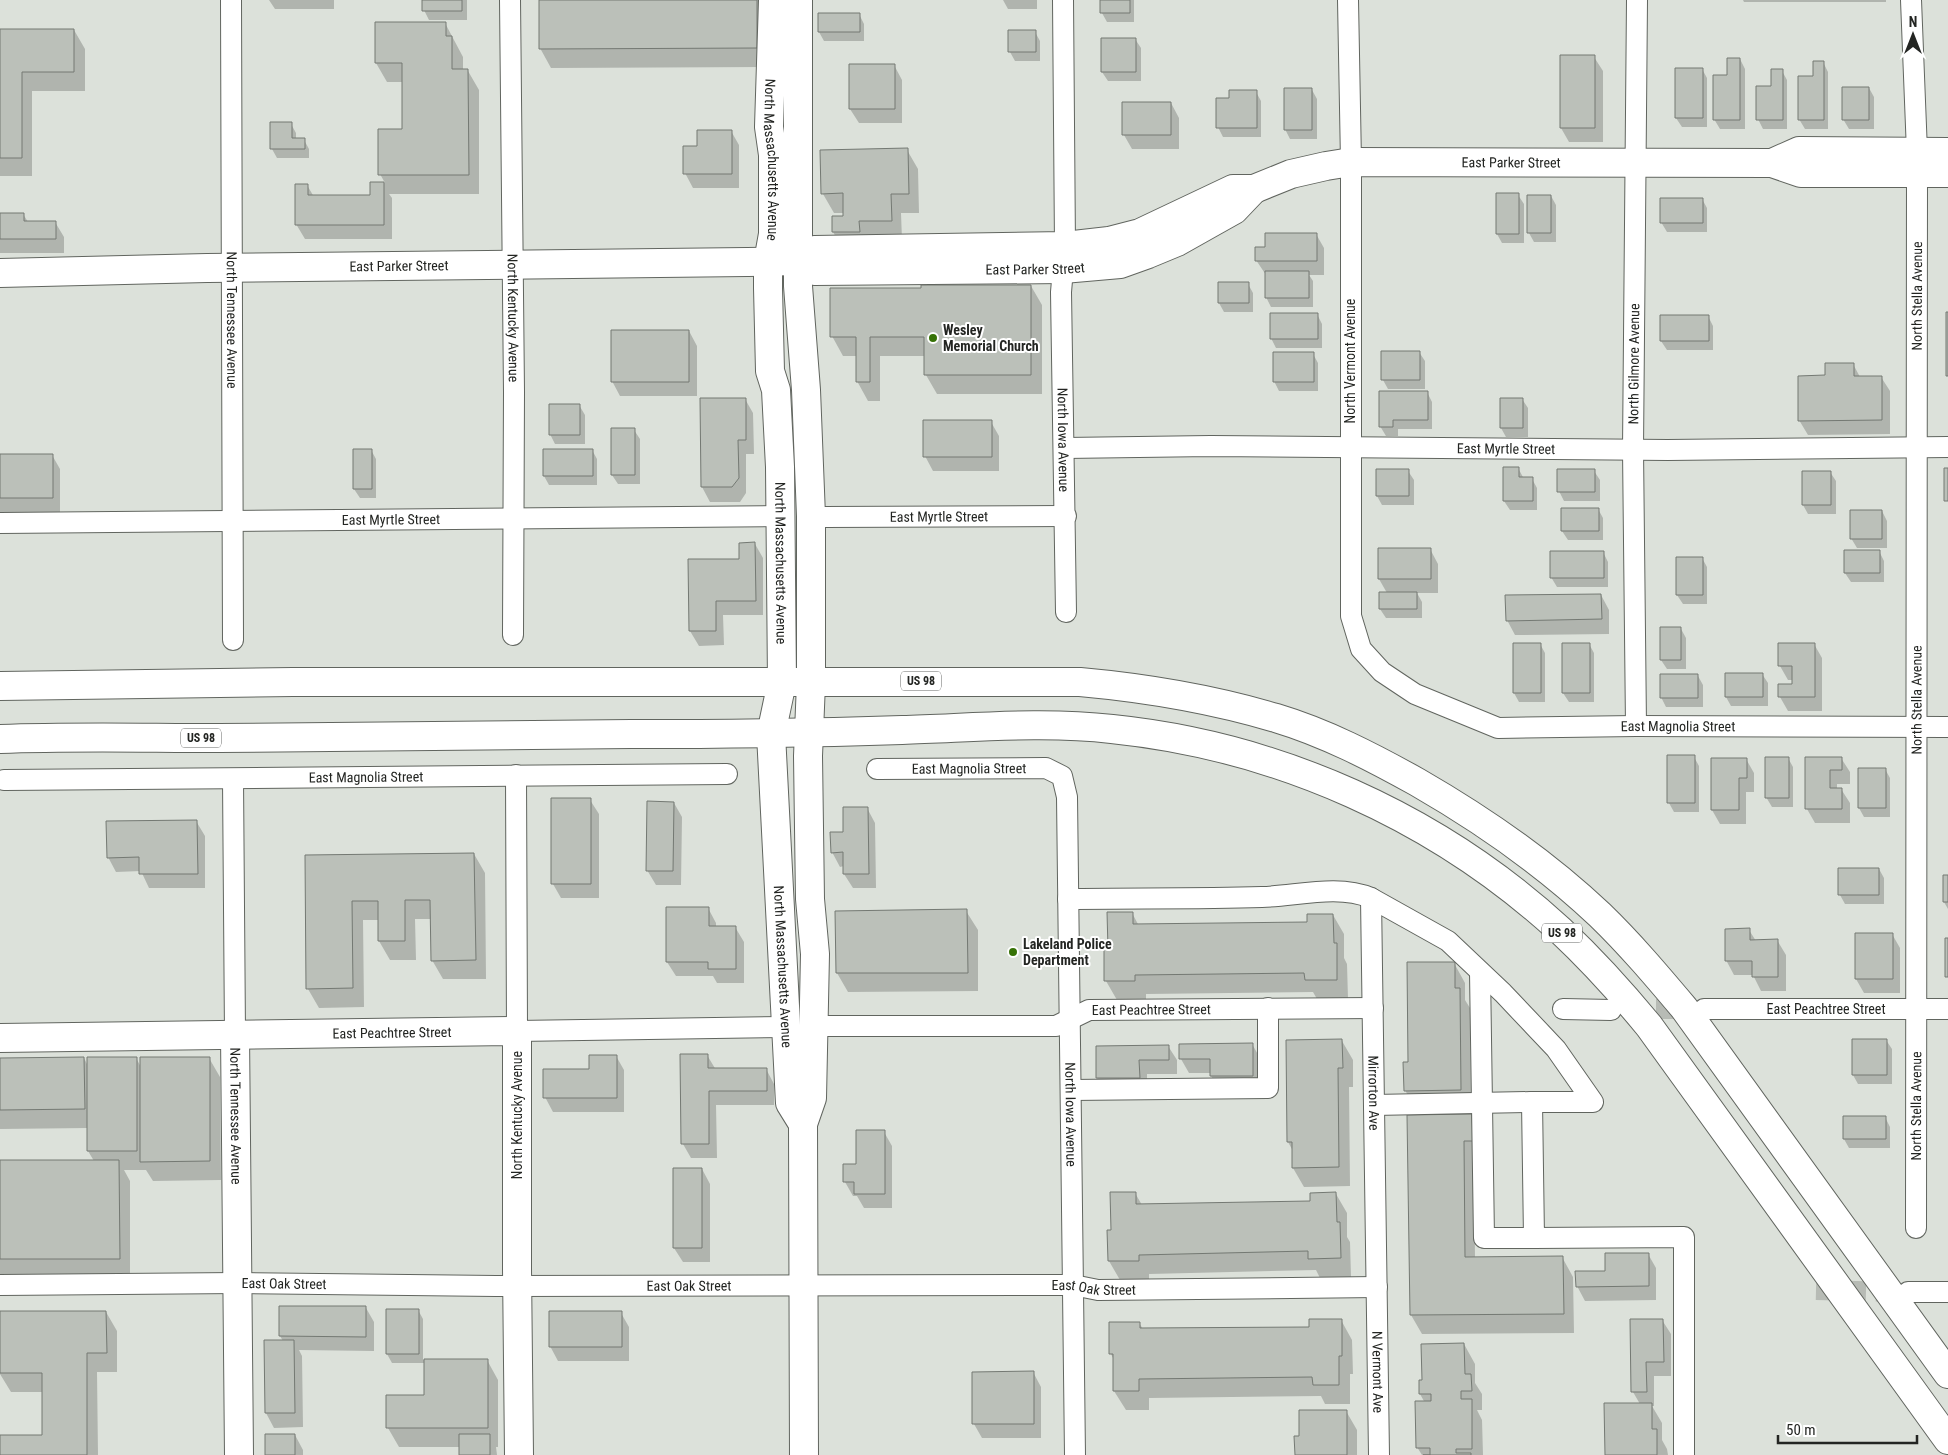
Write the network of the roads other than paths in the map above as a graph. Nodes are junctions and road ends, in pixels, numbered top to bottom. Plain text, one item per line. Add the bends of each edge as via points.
1 (231, 0) edge
2 (510, 0) edge
3 (773, 0) edge
4 (798, 0) edge
5 (1063, 0) edge
6 (1348, 0) edge
7 (1637, 0) edge
8 (1911, 0) edge
9 (1948, 152) edge
10 (1351, 162) junction
11 (1917, 162) junction
12 (1636, 163) junction
13 (1948, 173) edge
14 (1064, 258) junction
15 (798, 260) junction
16 (768, 262) junction
17 (512, 265) junction
18 (232, 267) junction
19 (0, 273) edge
20 (1350, 447) junction
21 (1917, 447) junction
22 (1948, 447) edge
23 (1064, 448) junction
24 (1633, 449) junction
25 (781, 516) junction
26 (812, 516) junction
27 (1066, 516) junction
28 (514, 519) junction
29 (233, 521) junction
30 (0, 523) edge
31 (1066, 612) dead end
32 (513, 636) dead end
33 (233, 640) dead end
34 (782, 682) junction
35 (812, 683) junction
36 (0, 686) edge
37 (1415, 694) joint
38 (1636, 726) junction
39 (1917, 727) junction
40 (1948, 728) edge
41 (771, 734) junction
42 (810, 734) junction
43 (0, 740) edge
44 (877, 769) dead end
45 (728, 774) dead end
46 (516, 776) junction
47 (1062, 776) joint
48 (233, 779) junction
49 (4, 780) dead end
50 (1372, 898) junction
51 (1068, 899) junction
52 (1480, 972) junction
53 (1268, 1008) junction
54 (1373, 1008) junction
55 (1563, 1009) dead end
56 (1704, 1009) tunnel mouth
57 (1917, 1009) junction
58 (1948, 1009) edge
59 (1611, 1010) tunnel mouth
60 (1070, 1018) junction
61 (813, 1026) junction
62 (785, 1027) junction
63 (517, 1031) junction
64 (235, 1034) junction
65 (0, 1038) edge
66 (1071, 1090) junction
67 (1532, 1102) junction
68 (1482, 1103) junction
69 (1374, 1104) junction
70 (803, 1124) junction
71 (1916, 1228) dead end
72 (1534, 1238) junction
73 (238, 1283) junction
74 (0, 1285) edge
75 (1073, 1285) junction
76 (517, 1286) junction
77 (804, 1286) junction
78 (1377, 1287) junction
79 (1908, 1292) tunnel mouth
80 (1948, 1292) edge
81 (1948, 1374) edge
82 (1948, 1440) edge
83 (239, 1455) edge
84 (519, 1455) edge
85 (804, 1455) edge
86 (1075, 1455) edge
87 (1379, 1455) edge
88 (1684, 1455) edge

1 - 18 street, North Tennessee Avenue
2 - 17 street, North Kentucky Avenue
3 - 16 main road, North Massachusetts Avenue via 769,127 773,155 773,234
4 - 15 main road, North Massachusetts Avenue
5 - 14 street, North Iowa Avenue
6 - 10 street, North Vermont Avenue
7 - 12 street, North Gilmore Avenue
8 - 11 street, North Stella Avenue
9 - 11 main road, East Parker Street
10 - 12 main road, East Parker Street
10 - 14 main road, East Parker Street via 1291,174 1254,189 1234,210 1177,242 1120,264
10 - 20 street, North Vermont Avenue
11 - 12 main road, East Parker Street via 1799,151 1772,163
11 - 13 main road, East Parker Street
11 - 21 street, North Stella Avenue
12 - 24 street, North Gilmore Avenue
14 - 15 main road, East Parker Street via 814,271
14 - 23 street, North Iowa Avenue via 1061,292
15 - 16 main road, East Parker Street
15 - 26 main road, North Massachusetts Avenue
16 - 17 main road, East Parker Street
16 - 25 main road, North Massachusetts Avenue via 770,371 776,390
17 - 18 main road, East Parker Street
17 - 28 street, North Kentucky Avenue
18 - 19 main road, East Parker Street
18 - 29 street, North Tennessee Avenue
20 - 23 street, East Myrtle Street
20 - 24 street, East Myrtle Street
20 - 37 street, North Vermont Avenue via 1351,616 1360,649 1382,672
21 - 22 street, East Myrtle Street
21 - 24 street, East Myrtle Street
21 - 39 street, North Stella Avenue
23 - 27 street, North Iowa Avenue
24 - 38 street, North Gilmore Avenue
25 - 28 street, East Myrtle Street
25 - 34 main road, North Massachusetts Avenue
26 - 27 street, East Myrtle Street
26 - 35 main road, North Massachusetts Avenue
27 - 31 street, North Iowa Avenue
28 - 29 street, East Myrtle Street
28 - 32 street, North Kentucky Avenue
29 - 30 street, East Myrtle Street
29 - 33 street, North Tennessee Avenue
34 - 35 main road, US 98
34 - 36 main road, US 98
34 - 41 main road, North Massachusetts Avenue
35 - 42 main road, North Massachusetts Avenue
35 - 81 main road, US 98 via 1080,682 1172,693 1230,705 1332,738 1391,767 1445,799 1502,834 1550,872 1601,916 1645,963 1718,1054
37 - 38 street, East Magnolia Street via 1498,728
38 - 39 street, East Magnolia Street
39 - 40 street, East Magnolia Street
39 - 57 street, North Stella Avenue
41 - 42 main road, US 98
41 - 43 main road, US 98
41 - 62 main road, North Massachusetts Avenue
42 - 61 main road, North Massachusetts Avenue via 810,899 815,954
42 - 82 main road, US 98 via 1050,725 1109,728 1167,736 1283,765 1344,789 1454,848 1506,885 1557,928 1607,976 1649,1026
44 - 47 street, East Magnolia Street via 1046,768
45 - 46 street, East Magnolia Street
46 - 48 street, East Magnolia Street
46 - 63 street, North Kentucky Avenue
47 - 51 street, North Iowa Avenue via 1067,797
48 - 49 street, East Magnolia Street
48 - 64 street, North Tennessee Avenue
50 - 51 street via 1341,892 1264,897
50 - 52 street via 1448,941
50 - 54 street, Mirrorton Ave
51 - 60 street, North Iowa Avenue
52 - 67 street via 1556,1049 1593,1102
52 - 68 street
53 - 54 street, East Peachtree Street
53 - 60 street, East Peachtree Street via 1089,1010
53 - 66 street via 1268,1088
54 - 69 street, Mirrorton Ave
55 - 59 street
56 - 57 street, East Peachtree Street
57 - 58 street, East Peachtree Street
57 - 71 street, North Stella Avenue
60 - 61 street, East Peachtree Street via 1056,1026
60 - 66 street, North Iowa Avenue
61 - 70 main road, North Massachusetts Avenue via 812,1098
62 - 63 street, East Peachtree Street
62 - 70 main road, North Massachusetts Avenue via 790,1103
63 - 64 main road, East Peachtree Street
63 - 76 main road, North Kentucky Avenue
64 - 65 main road, East Peachtree Street
64 - 73 main road, North Tennessee Avenue
66 - 75 street, North Iowa Avenue
67 - 68 street
67 - 72 street
68 - 69 street
68 - 72 street via 1484,1238
69 - 78 street, Mirrorton Ave
70 - 77 main road, North Massachusetts Avenue
72 - 88 street via 1684,1237
73 - 74 street, East Oak Street
73 - 76 street, East Oak Street
73 - 83 main road, North Tennessee Avenue
75 - 77 street, East Oak Street
75 - 78 street, East Oak Street via 1098,1290
75 - 86 street, North Iowa Avenue
76 - 77 street, East Oak Street
76 - 84 main road, North Kentucky Avenue
77 - 85 main road, North Massachusetts Avenue
78 - 87 street, N Vermont Ave
79 - 80 street

